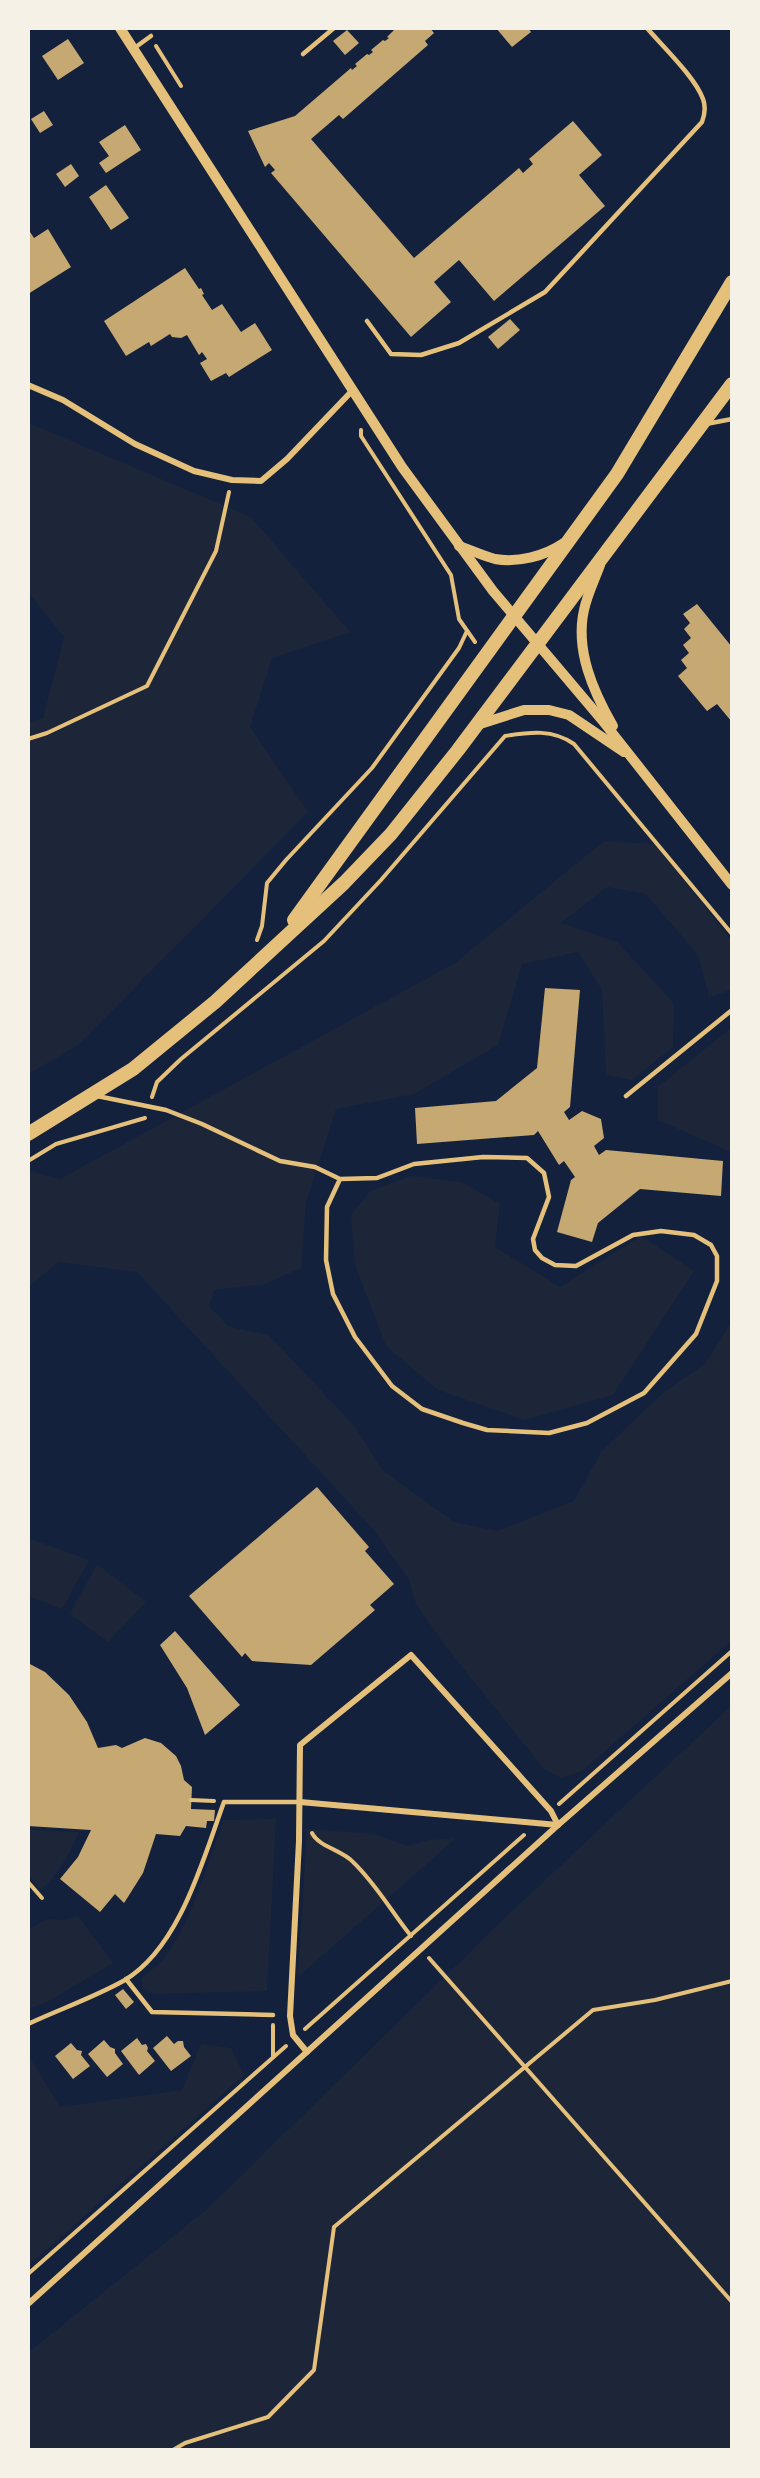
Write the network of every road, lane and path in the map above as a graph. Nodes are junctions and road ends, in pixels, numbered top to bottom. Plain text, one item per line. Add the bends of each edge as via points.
1 (120, 28) edge
2 (334, 28) edge
3 (647, 28) edge
4 (151, 36) joint
5 (133, 49) junction
6 (303, 54) dead end
7 (181, 86) dead end
8 (732, 282) edge
9 (367, 321) dead end
10 (732, 384) edge
11 (28, 385) edge
12 (351, 392) junction
13 (732, 419) edge
14 (361, 421) dead end
15 (700, 425) junction
16 (232, 480) junction
17 (574, 536) junction
18 (458, 545) junction
19 (605, 552) junction
20 (514, 616) junction
21 (467, 631) junction
22 (538, 645) junction
23 (487, 655) junction
24 (524, 710) junction
25 (477, 725) junction
26 (525, 732) junction
27 (28, 739) edge
28 (632, 757) junction
29 (732, 885) edge
30 (732, 934) edge
31 (277, 944) junction
32 (255, 945) dead end
33 (732, 1010) edge
34 (91, 1095) junction
35 (626, 1096) dead end
36 (149, 1107) junction
37 (28, 1134) edge
38 (28, 1161) edge
39 (340, 1179) junction
40 (732, 1651) edge
41 (732, 1673) edge
42 (191, 1800) dead end
43 (224, 1802) junction
44 (300, 1802) junction
45 (310, 1803) junction
46 (551, 1811) junction
47 (538, 1823) junction
48 (558, 1825) junction
49 (29, 1883) edge
50 (42, 1898) dead end
51 (410, 1935) junction
52 (422, 1950) junction
53 (126, 1979) junction
54 (732, 1981) edge
55 (273, 2016) joint
56 (28, 2024) edge
57 (296, 2037) junction
58 (307, 2052) junction
59 (273, 2058) junction
60 (525, 2066) junction
61 (28, 2274) edge
62 (732, 2302) edge
63 (28, 2304) edge
64 (173, 2450) edge

1 - 5 street
2 - 6 lane
3 - 9 lane via 697,86 704,100 702,122 545,292 459,343 422,355 391,354
4 - 5 lane
4 - 7 path
5 - 12 street
8 - 17 main road via 617,474
10 - 15 main road
11 - 16 street via 194,471
12 - 16 street via 261,481
12 - 18 street
13 - 15 lane
14 - 21 path via 361,436 451,575 459,619
15 - 19 main road
16 - 27 path via 216,551 147,686
17 - 18 street via 554,550 523,558 496,559
17 - 20 main road
18 - 20 street
19 - 22 main road
19 - 28 street via 584,609 580,637 585,663 607,715
20 - 22 street
20 - 23 main road
21 - 23 path
21 - 32 path via 459,648 372,768 267,884
22 - 25 main road
22 - 28 street
23 - 31 main road
24 - 25 street
24 - 26 path
24 - 28 street via 569,715
25 - 31 main road via 391,834
26 - 30 path via 561,734 574,744
26 - 36 path via 505,736 324,941 157,1082
28 - 29 street
31 - 34 main road via 216,1002 133,1068
33 - 35 lane
34 - 36 lane
34 - 37 main road
36 - 38 path via 145,1120 56,1144
36 - 39 lane via 202,1124 280,1161 315,1167
39 - 39 lane via 327,1207 327,1260 333,1294 355,1337 392,1386 422,1409 487,1430 549,1433 587,1423 644,1393 696,1334 717,1281 717,1256 711,1245 694,1235 661,1231 633,1235 576,1266 555,1265 542,1258 533,1239 549,1197 544,1173 527,1158 483,1157 414,1164 377,1178
40 - 46 path
41 - 48 street
42 - 43 path
43 - 44 lane
43 - 53 lane via 201,1867 168,1936
44 - 45 street
44 - 46 street via 300,1745 411,1655
44 - 57 street via 290,2016
45 - 47 street
45 - 51 path via 310,1828 315,1840 352,1860
46 - 48 street
47 - 48 street
47 - 51 path
48 - 52 street
49 - 50 path
51 - 52 path
51 - 57 path
52 - 58 street
52 - 60 path
53 - 55 lane via 152,2012
53 - 56 lane
54 - 60 path via 593,2010
55 - 59 path
57 - 58 street
57 - 59 path
58 - 63 street
59 - 61 path
60 - 62 path
60 - 64 path via 334,2227 314,2370 268,2417

